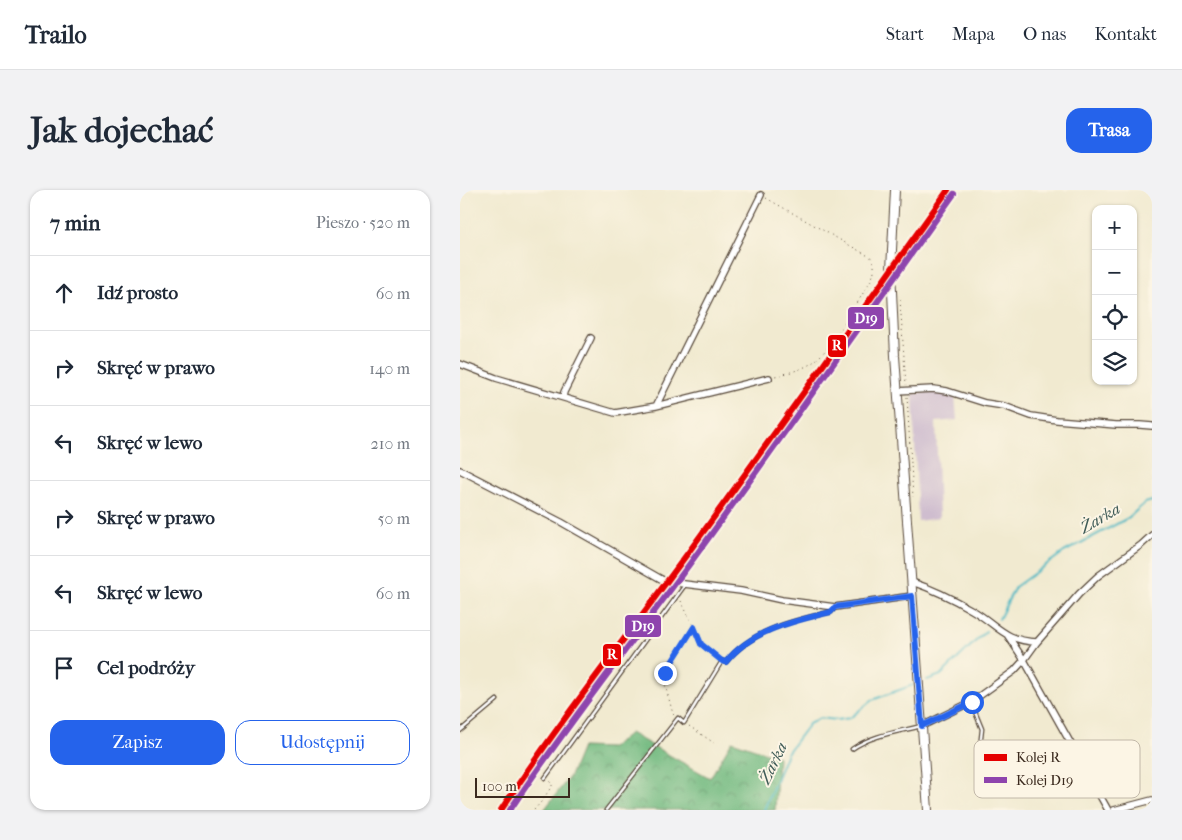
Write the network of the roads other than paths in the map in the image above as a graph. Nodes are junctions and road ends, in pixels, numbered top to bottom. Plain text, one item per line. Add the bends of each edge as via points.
1 (895, 190) edge
2 (761, 195) road end
3 (591, 338) dead end
4 (460, 364) edge
5 (770, 378) road end
6 (897, 391) junction
7 (563, 397) junction
8 (656, 406) junction
9 (1152, 426) edge
10 (460, 470) edge
11 (1152, 535) edge
12 (912, 582) junction
13 (686, 584) junction
14 (912, 596) junction
15 (835, 607) junction
16 (1008, 636) junction
17 (1037, 642) junction
18 (1024, 660) junction
19 (497, 700) dead end
20 (972, 702) junction
21 (922, 726) junction
22 (460, 731) edge
23 (981, 740) edge
24 (1069, 740) edge
25 (852, 749) dead end
26 (545, 778) road end
27 (1101, 798) edge
28 (1152, 800) edge
29 (606, 810) edge
30 (928, 810) edge
31 (1108, 810) edge
32 (1114, 810) edge

1 - 6 main road via 891,270
2 - 8 street
3 - 7 street
4 - 7 street
5 - 8 street
6 - 9 street via 933,389 1031,416
6 - 12 main road
7 - 8 street via 615,413
10 - 13 street via 661,579
11 - 17 street via 1098,576
12 - 14 main road
12 - 16 street via 973,611
13 - 15 street
13 - 26 lane
14 - 15 street
14 - 21 main road
15 - 29 lane via 831,612 775,628 745,644 726,662 722,661 684,723 678,718
16 - 17 street via 1024,642
16 - 18 street
17 - 18 street
18 - 20 street
18 - 24 street
19 - 22 lane
20 - 21 street
20 - 23 lane via 982,729
21 - 25 lane via 882,736
21 - 30 main road
27 - 31 street
28 - 32 street

